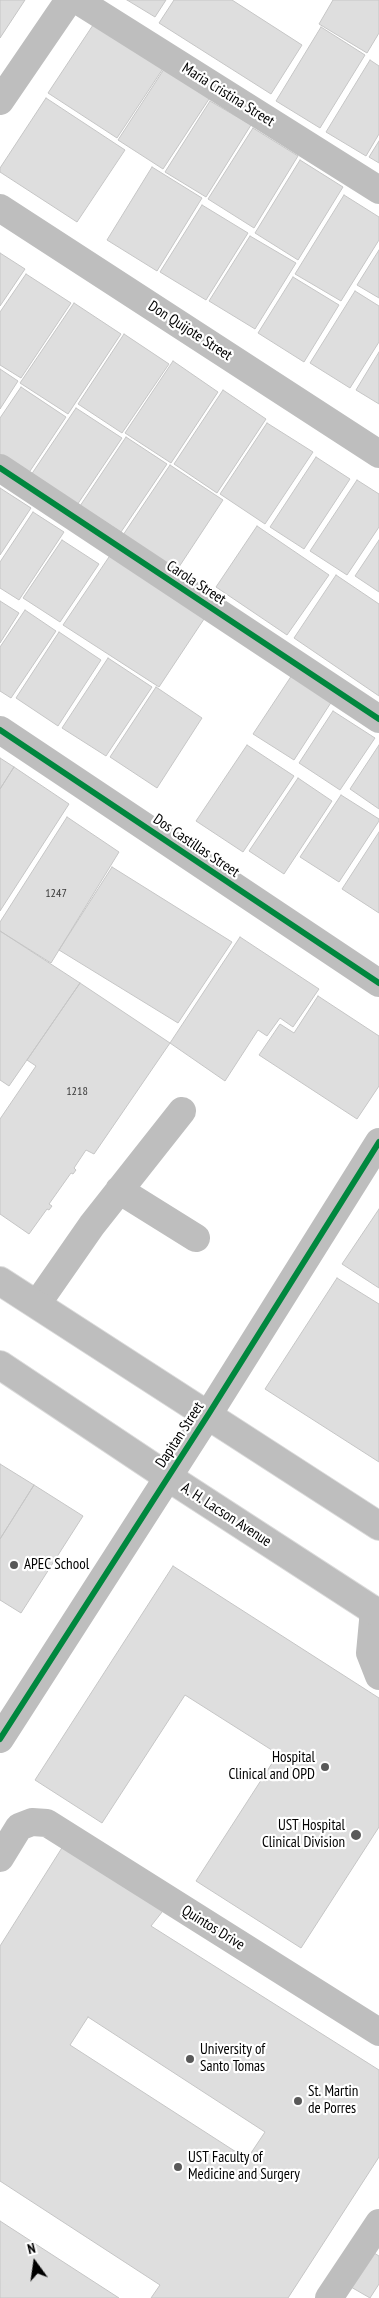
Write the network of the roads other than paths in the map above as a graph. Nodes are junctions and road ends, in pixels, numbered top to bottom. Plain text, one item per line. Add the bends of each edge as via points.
1 (69, 0) edge
2 (77, 0) edge
3 (0, 101) edge
4 (379, 190) edge
5 (0, 208) edge
6 (379, 454) edge
7 (0, 468) edge
8 (379, 719) edge
9 (0, 730) edge
10 (379, 983) edge
11 (182, 1111) dead end
12 (379, 1142) edge
13 (119, 1190) junction
14 (196, 1238) dead end
15 (0, 1281) edge
16 (36, 1304) junction
17 (0, 1365) edge
18 (208, 1416) junction
19 (168, 1477) junction
20 (379, 1526) edge
21 (376, 1612) edge
22 (379, 1676) edge
23 (0, 1739) edge
24 (0, 1858) edge
25 (379, 2032) edge
26 (379, 2223) edge
27 (329, 2298) edge

1 - 3 street
2 - 4 street, Maria Cristina Street
5 - 6 street, Don Quijote Street
7 - 8 street, Carola Street
9 - 10 street, Dos Castillas Street
11 - 13 street
12 - 18 street, Dapitan Street
13 - 14 street
13 - 16 street
15 - 16 street
16 - 18 street
17 - 19 street, A. H. Lacson Avenue
18 - 19 street, Dapitan Street
18 - 20 street
19 - 21 street, A. H. Lacson Avenue
19 - 23 street, Dapitan Street
21 - 22 street via 370,1653
24 - 25 street, Quintos Drive via 20,1827 32,1822 47,1823
26 - 27 street

